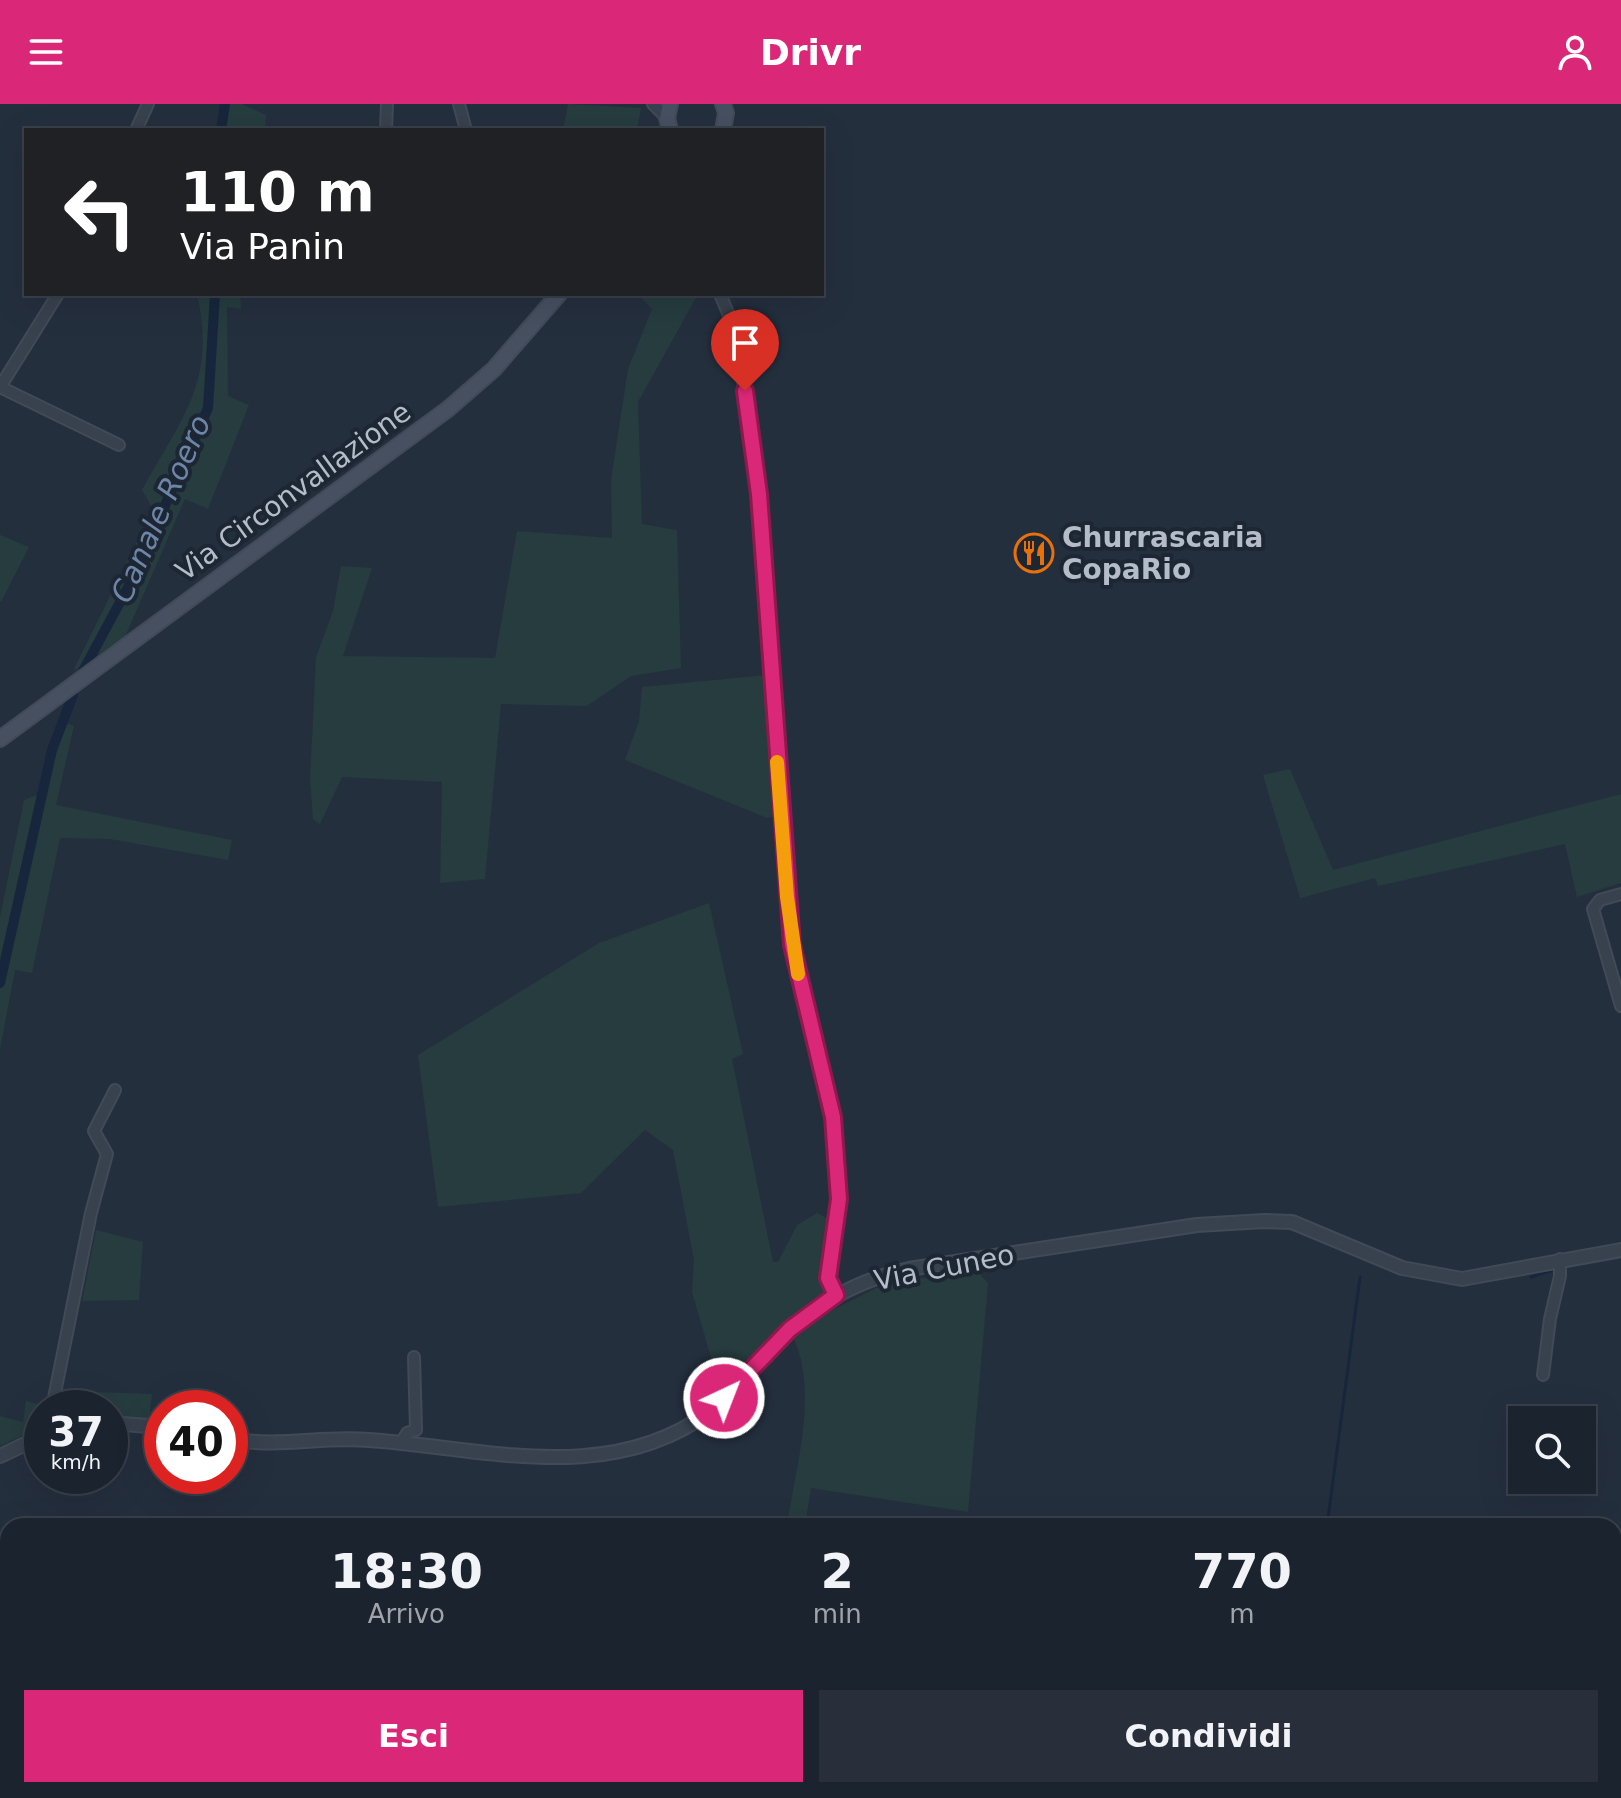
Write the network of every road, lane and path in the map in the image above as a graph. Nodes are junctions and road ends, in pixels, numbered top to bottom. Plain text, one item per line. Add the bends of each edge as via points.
1 (148, 104) edge
2 (387, 104) edge
3 (459, 104) edge
4 (653, 104) edge
5 (723, 104) edge
6 (669, 117) edge
7 (137, 128) edge
8 (386, 128) edge
9 (465, 128) edge
10 (723, 128) edge
11 (57, 296) edge
12 (557, 296) edge
13 (721, 296) edge
14 (0, 387) edge
15 (119, 445) dead end
16 (0, 739) edge
17 (1621, 894) edge
18 (1621, 1006) edge
19 (115, 1090) dead end
20 (1621, 1250) edge
21 (1560, 1259) junction
22 (836, 1295) junction
23 (414, 1357) dead end
24 (1543, 1375) dead end
25 (56, 1390) edge
26 (416, 1430) junction
27 (248, 1442) edge
28 (401, 1443) junction
29 (24, 1445) edge
30 (425, 1446) junction
31 (0, 1456) edge

1 - 7 street
2 - 8 street
3 - 9 street
4 - 6 street
5 - 10 main road
11 - 14 street
12 - 16 main road, Via Circonvallazione via 494,369 448,409
13 - 22 street via 736,332 759,494 792,945 833,1117 839,1199 828,1278
14 - 15 street
17 - 18 street via 1600,900 1593,909
19 - 25 street via 94,1131 107,1154
20 - 21 street, Via Cuneo
21 - 22 street, Via Cuneo via 1490,1277 1435,1277 1292,1222 1264,1221 1197,1225 909,1269
21 - 24 street
22 - 30 street, Via Cuneo via 790,1329 711,1411 641,1448 559,1459
23 - 26 street
26 - 28 street
26 - 30 street
27 - 28 street, Via Cuneo
28 - 30 street, Via Cuneo
29 - 31 street

